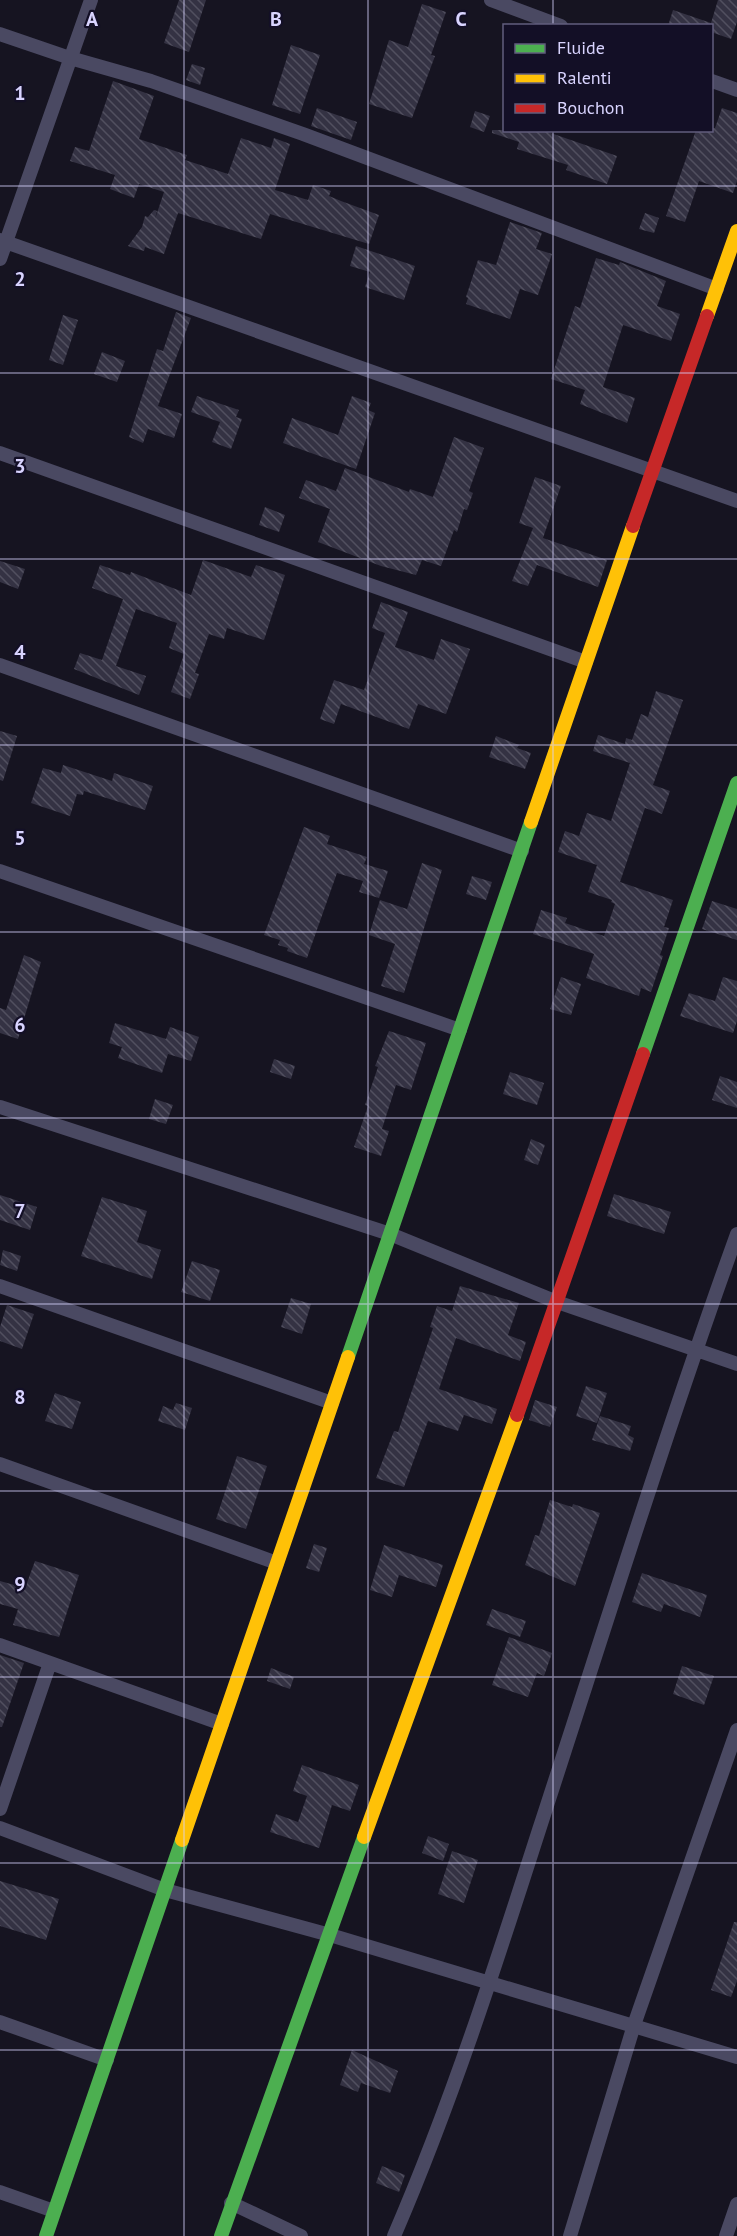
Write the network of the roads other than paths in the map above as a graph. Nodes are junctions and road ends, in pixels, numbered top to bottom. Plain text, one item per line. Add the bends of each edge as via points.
1 (91, 0) edge
2 (491, 0) edge
3 (556, 24) edge
4 (0, 34) edge
5 (70, 58) junction
6 (713, 82) edge
7 (737, 90) edge
8 (737, 231) edge
9 (3, 241) edge
10 (0, 259) edge
11 (717, 289) junction
12 (0, 453) edge
13 (652, 470) junction
14 (737, 501) edge
15 (586, 662) junction
16 (0, 665) edge
17 (737, 783) edge
18 (522, 851) junction
19 (0, 871) edge
20 (460, 1029) junction
21 (0, 1107) edge
22 (390, 1234) junction
23 (737, 1234) edge
24 (0, 1286) edge
25 (557, 1302) junction
26 (695, 1350) junction
27 (737, 1364) edge
28 (332, 1403) junction
29 (0, 1464) edge
30 (277, 1563) junction
31 (0, 1645) edge
32 (50, 1663) junction
33 (222, 1724) junction
34 (737, 1730) edge
35 (0, 1809) edge
36 (0, 1828) edge
37 (165, 1890) junction
38 (330, 1935) junction
39 (489, 1983) junction
40 (0, 2022) edge
41 (634, 2025) junction
42 (737, 2057) edge
43 (107, 2060) junction
44 (0, 2192) edge
45 (231, 2203) junction
46 (737, 2204) edge
47 (54, 2211) junction
48 (46, 2236) edge
49 (221, 2236) edge
50 (301, 2236) edge
51 (394, 2236) edge
52 (570, 2236) edge
53 (726, 2236) edge

1 - 5 street
2 - 3 street
4 - 5 street
5 - 9 street
5 - 11 street via 303,134
6 - 7 street
8 - 11 street
9 - 10 street
9 - 13 street
11 - 13 street
12 - 15 street
13 - 14 street
13 - 15 street
15 - 18 street
16 - 18 street
17 - 25 street
18 - 20 street
19 - 20 street
20 - 22 street
21 - 22 street
22 - 25 street
22 - 28 street
23 - 26 street
24 - 28 street
25 - 26 street
25 - 38 street
26 - 27 street
26 - 39 street
28 - 30 street
29 - 30 street
30 - 33 street
31 - 32 street
32 - 33 street
32 - 35 street
33 - 37 street
34 - 41 street
36 - 37 street
37 - 38 street
37 - 43 street
38 - 39 street
38 - 45 street
39 - 41 street
39 - 51 street via 422,2171
40 - 43 street
41 - 42 street
41 - 52 street
43 - 47 street
44 - 47 street
45 - 49 street
45 - 50 street
46 - 53 street
47 - 48 street

